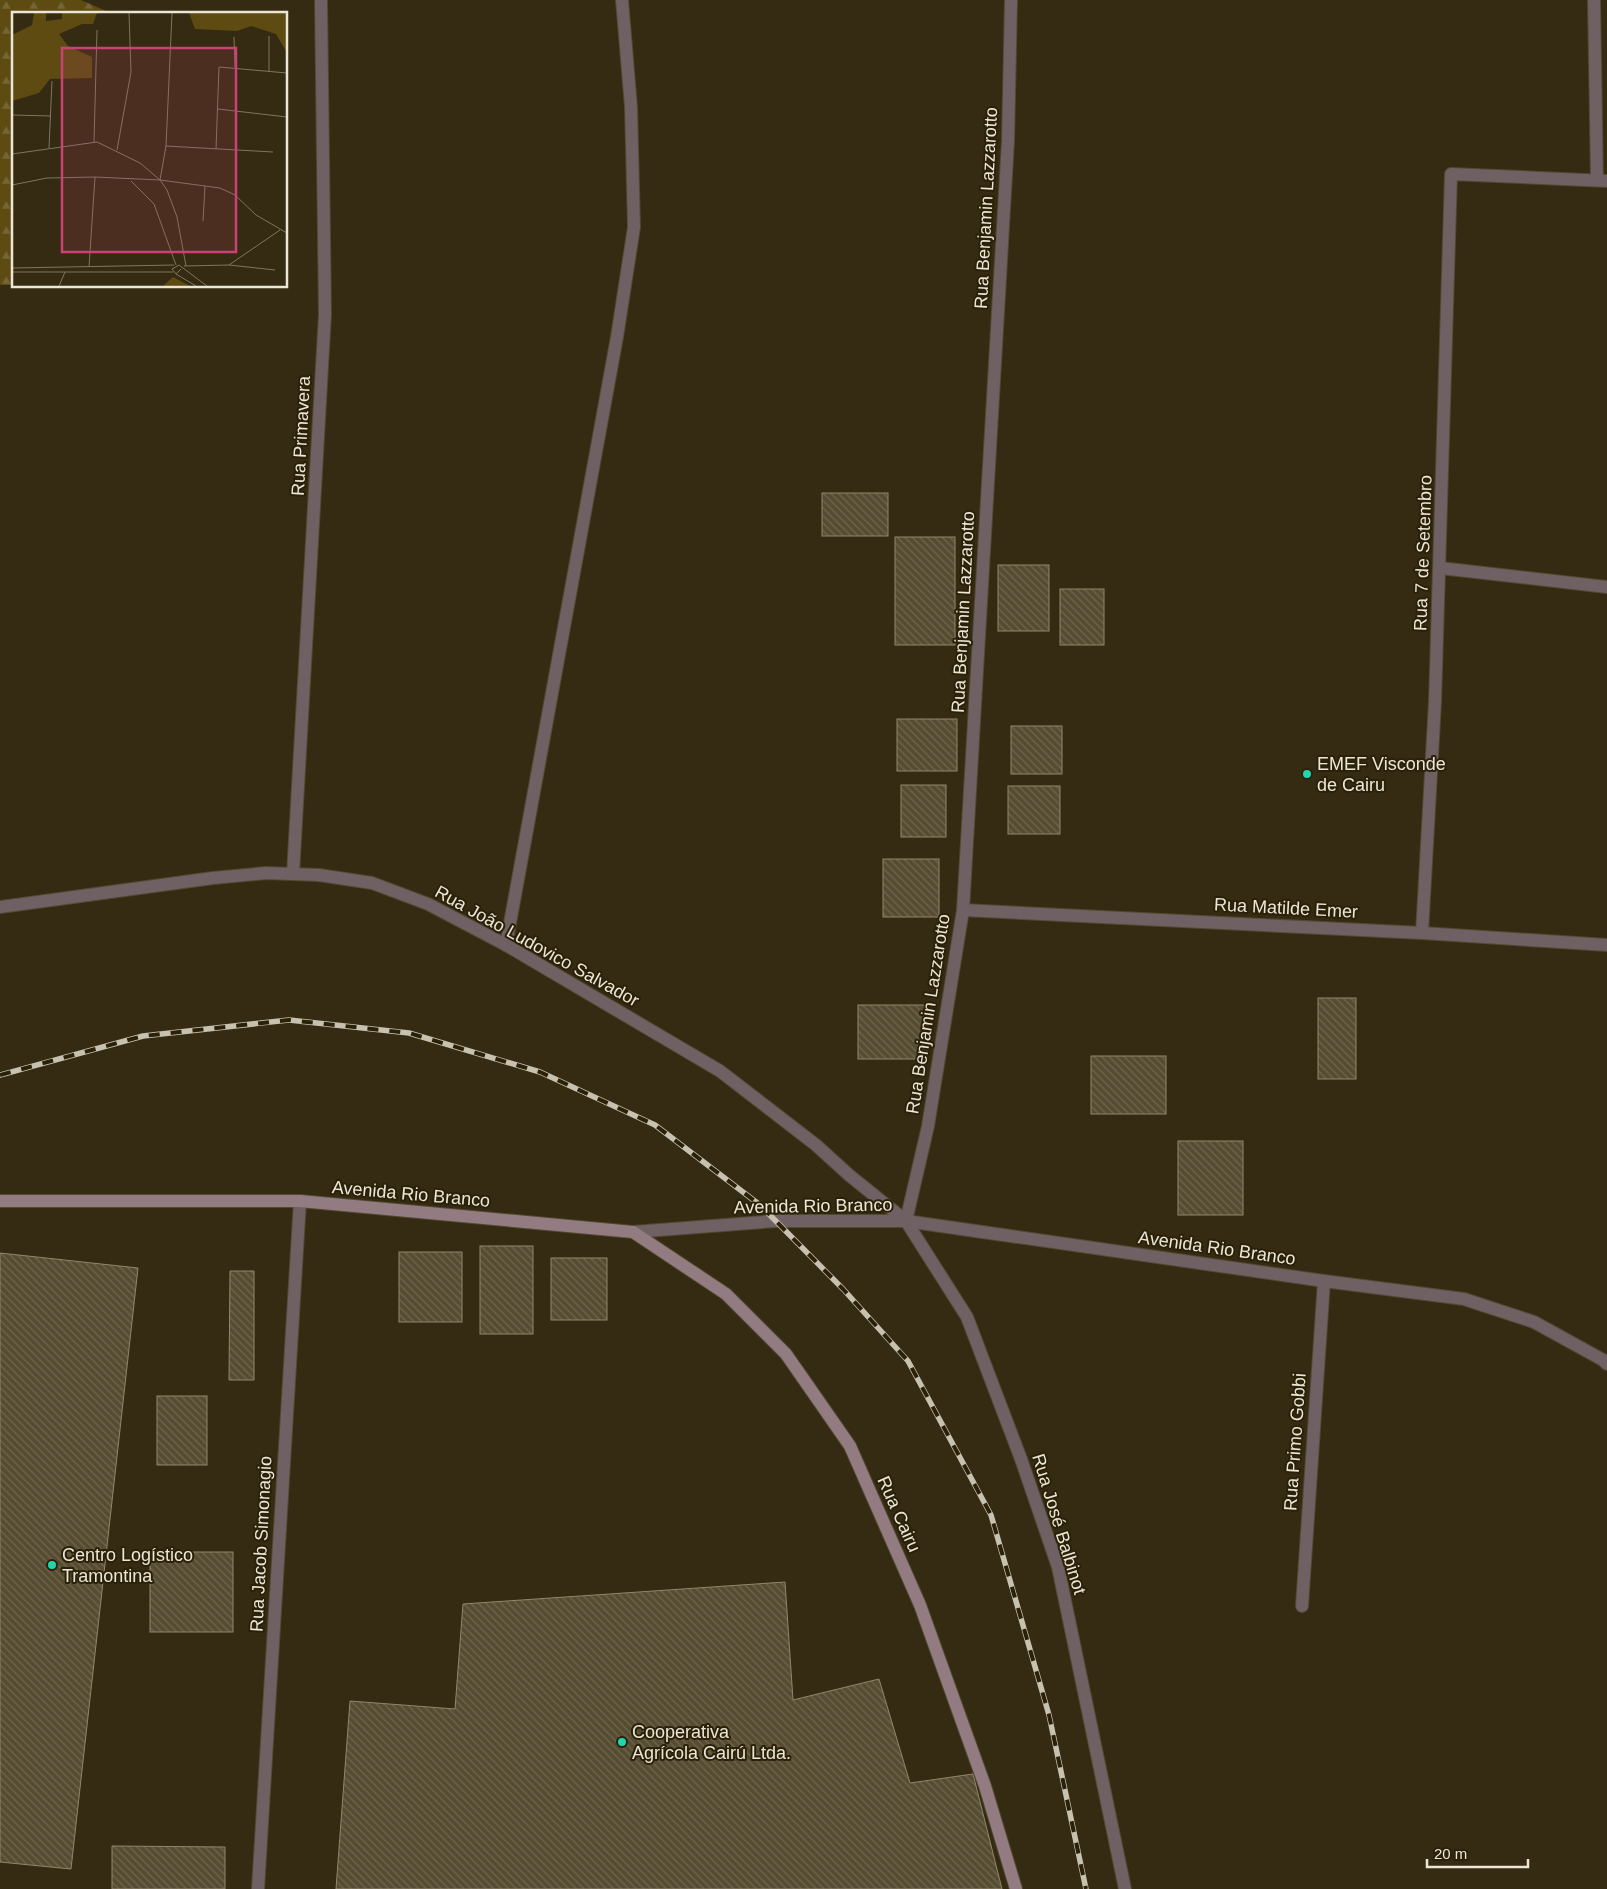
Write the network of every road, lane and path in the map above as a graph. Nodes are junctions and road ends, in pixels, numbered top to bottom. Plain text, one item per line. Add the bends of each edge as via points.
1 (321, 0) edge
2 (622, 0) edge
3 (1011, 0) edge
4 (1594, 0) edge
5 (1602, 181) edge
6 (1440, 568) junction
7 (1607, 587) edge
8 (293, 874) junction
9 (0, 907) edge
10 (963, 910) junction
11 (1422, 933) junction
12 (1607, 945) edge
13 (506, 946) junction
14 (300, 1201) junction
15 (0, 1202) edge
16 (906, 1222) junction
17 (633, 1232) junction
18 (1324, 1281) junction
19 (1607, 1364) edge
20 (1302, 1606) dead end
21 (258, 1889) edge
22 (1016, 1889) edge
23 (1125, 1889) edge

1 - 8 street, Rua Primavera via 325,314
2 - 13 street via 631,107 634,227 616,347
3 - 10 street, Rua Benjamin Lazzarotto via 1007,151
4 - 5 street
5 - 6 street, Rua 7 de Setembro via 1451,174
6 - 7 street
6 - 11 street, Rua 7 de Setembro
8 - 9 street, Rua João Ludovico Salvador via 213,878
8 - 13 street, Rua João Ludovico Salvador via 372,883 428,904
10 - 11 street, Rua Matilde Emer
10 - 16 street, Rua Benjamin Lazzarotto via 928,1126
11 - 12 street, Rua Matilde Emer
13 - 16 street, Rua João Ludovico Salvador via 720,1071 816,1145
14 - 15 street, Avenida Rio Branco
14 - 17 street, Avenida Rio Branco
14 - 21 street, Rua Jacob Simonagio
16 - 17 street, Avenida Rio Branco via 776,1221
16 - 18 street, Avenida Rio Branco
16 - 23 street, Rua José Balbinot via 967,1317 1021,1458 1058,1567
17 - 22 street, Rua Cairu via 726,1294 740,1307 786,1354 850,1446 920,1605 986,1786
18 - 19 street, Avenida Rio Branco via 1464,1299 1534,1322
18 - 20 street, Rua Primo Gobbi

